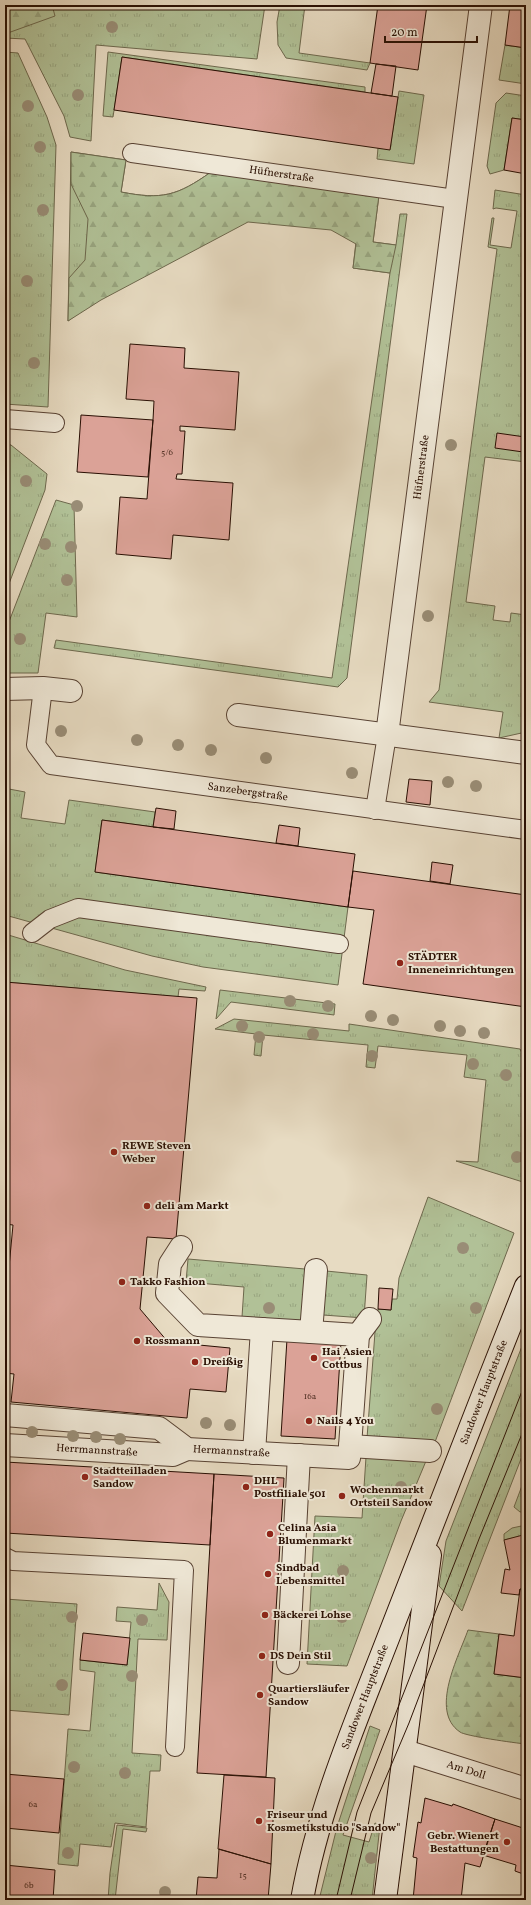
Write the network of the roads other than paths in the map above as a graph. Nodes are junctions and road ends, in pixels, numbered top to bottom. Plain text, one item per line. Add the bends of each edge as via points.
1 (481, 5) edge
2 (132, 153) dead end
3 (455, 200) junction
4 (5, 419) edge
5 (55, 423) dead end
6 (43, 688) junction
7 (5, 689) edge
8 (71, 691) dead end
9 (238, 715) dead end
10 (386, 735) junction
11 (526, 753) edge
12 (375, 810) junction
13 (526, 830) edge
14 (32, 933) dead end
15 (339, 944) dead end
16 (181, 1247) dead end
17 (316, 1270) dead end
18 (526, 1286) edge
19 (262, 1329) junction
20 (311, 1332) junction
21 (5, 1415) edge
22 (5, 1445) edge
23 (350, 1446) junction
24 (187, 1449) junction
25 (430, 1451) dead end
26 (254, 1453) junction
27 (299, 1456) junction
28 (442, 1499) junction
29 (5, 1557) edge
30 (288, 1663) dead end
31 (175, 1747) dead end
32 (405, 1751) junction
33 (526, 1789) edge
34 (302, 1900) edge
35 (385, 1900) edge

1 - 3 street, Hüfnerstraße
2 - 3 lane, Hüfnerstraße
3 - 10 street, Hüfnerstraße
4 - 5 lane
6 - 7 street
6 - 8 street
6 - 12 lane, Sanzebergstraße via 36,745 51,765
9 - 10 street
10 - 11 street
10 - 12 lane
12 - 13 lane, Sanzebergstraße
14 - 15 lane via 50,919 78,908
16 - 19 street via 170,1264 167,1293 198,1325
17 - 20 street
18 - 28 street, Sandower Hauptstraße
19 - 20 street
19 - 26 street
20 - 23 street via 364,1327
21 - 24 street, Hermannstraße via 159,1428
22 - 24 street, Herrmannstraße via 173,1456
23 - 25 street
23 - 27 street, Hermannstraße via 349,1458
24 - 26 street, Hermannstraße
26 - 27 street, Hermannstraße
27 - 30 street
28 - 32 street, Sandower Hauptstraße via 430,1556
28 - 34 street, Sandower Hauptstraße via 328,1795
29 - 31 lane via 13,1561 184,1570
32 - 33 street, Am Doll
32 - 35 street, Sandower Hauptstraße

